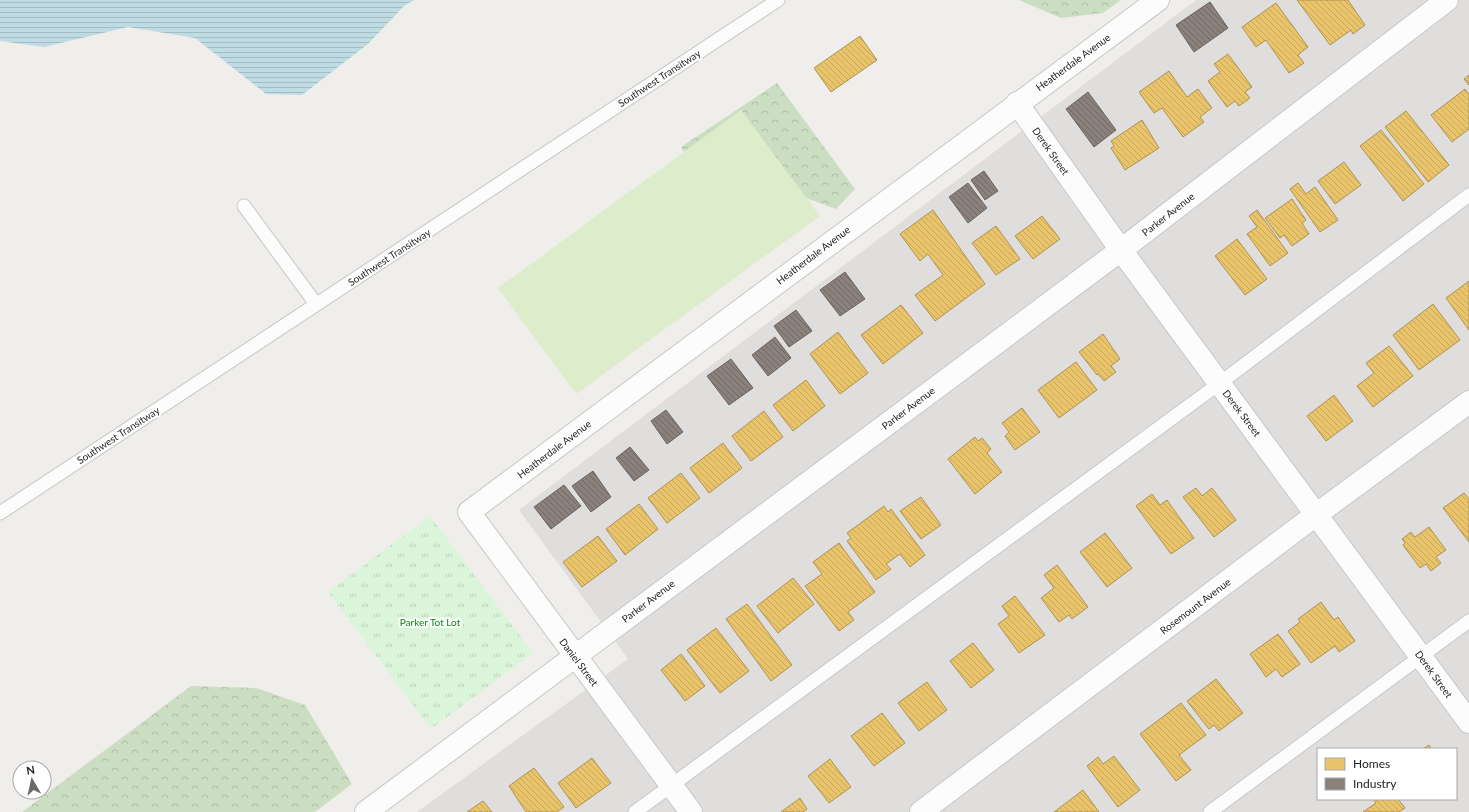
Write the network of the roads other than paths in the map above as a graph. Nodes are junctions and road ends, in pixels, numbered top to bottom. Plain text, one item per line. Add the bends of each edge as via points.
1 (778, 0) edge
2 (1158, 0) edge
3 (1447, 0) edge
4 (1017, 103) junction
5 (1469, 195) edge
6 (244, 206) dead end
7 (1122, 250) junction
8 (316, 304) junction
9 (1220, 383) junction
10 (1469, 402) edge
11 (470, 512) joint
12 (0, 513) edge
13 (1317, 514) junction
14 (1469, 621) edge
15 (574, 656) junction
16 (1421, 656) junction
17 (1469, 722) edge
18 (671, 786) junction
19 (366, 812) edge
20 (635, 812) edge
21 (691, 812) edge
22 (921, 812) edge
23 (1210, 812) edge

1 - 8 lane, Southwest Transitway
2 - 4 street, Heatherdale Avenue
3 - 7 street, Parker Avenue
4 - 7 street, Derek Street
4 - 11 street, Heatherdale Avenue
5 - 9 lane
6 - 8 lane
7 - 9 street, Derek Street
7 - 15 street, Parker Avenue
8 - 12 lane, Southwest Transitway
9 - 13 street, Derek Street
9 - 18 lane
10 - 13 street, Rosemount Avenue
11 - 15 street, Daniel Street
13 - 16 street, Derek Street
13 - 22 street, Rosemount Avenue
14 - 16 lane
15 - 18 street, Daniel Street
15 - 19 street, Parker Avenue
16 - 17 street, Derek Street
16 - 23 lane
18 - 20 lane
18 - 21 street, Daniel Street

